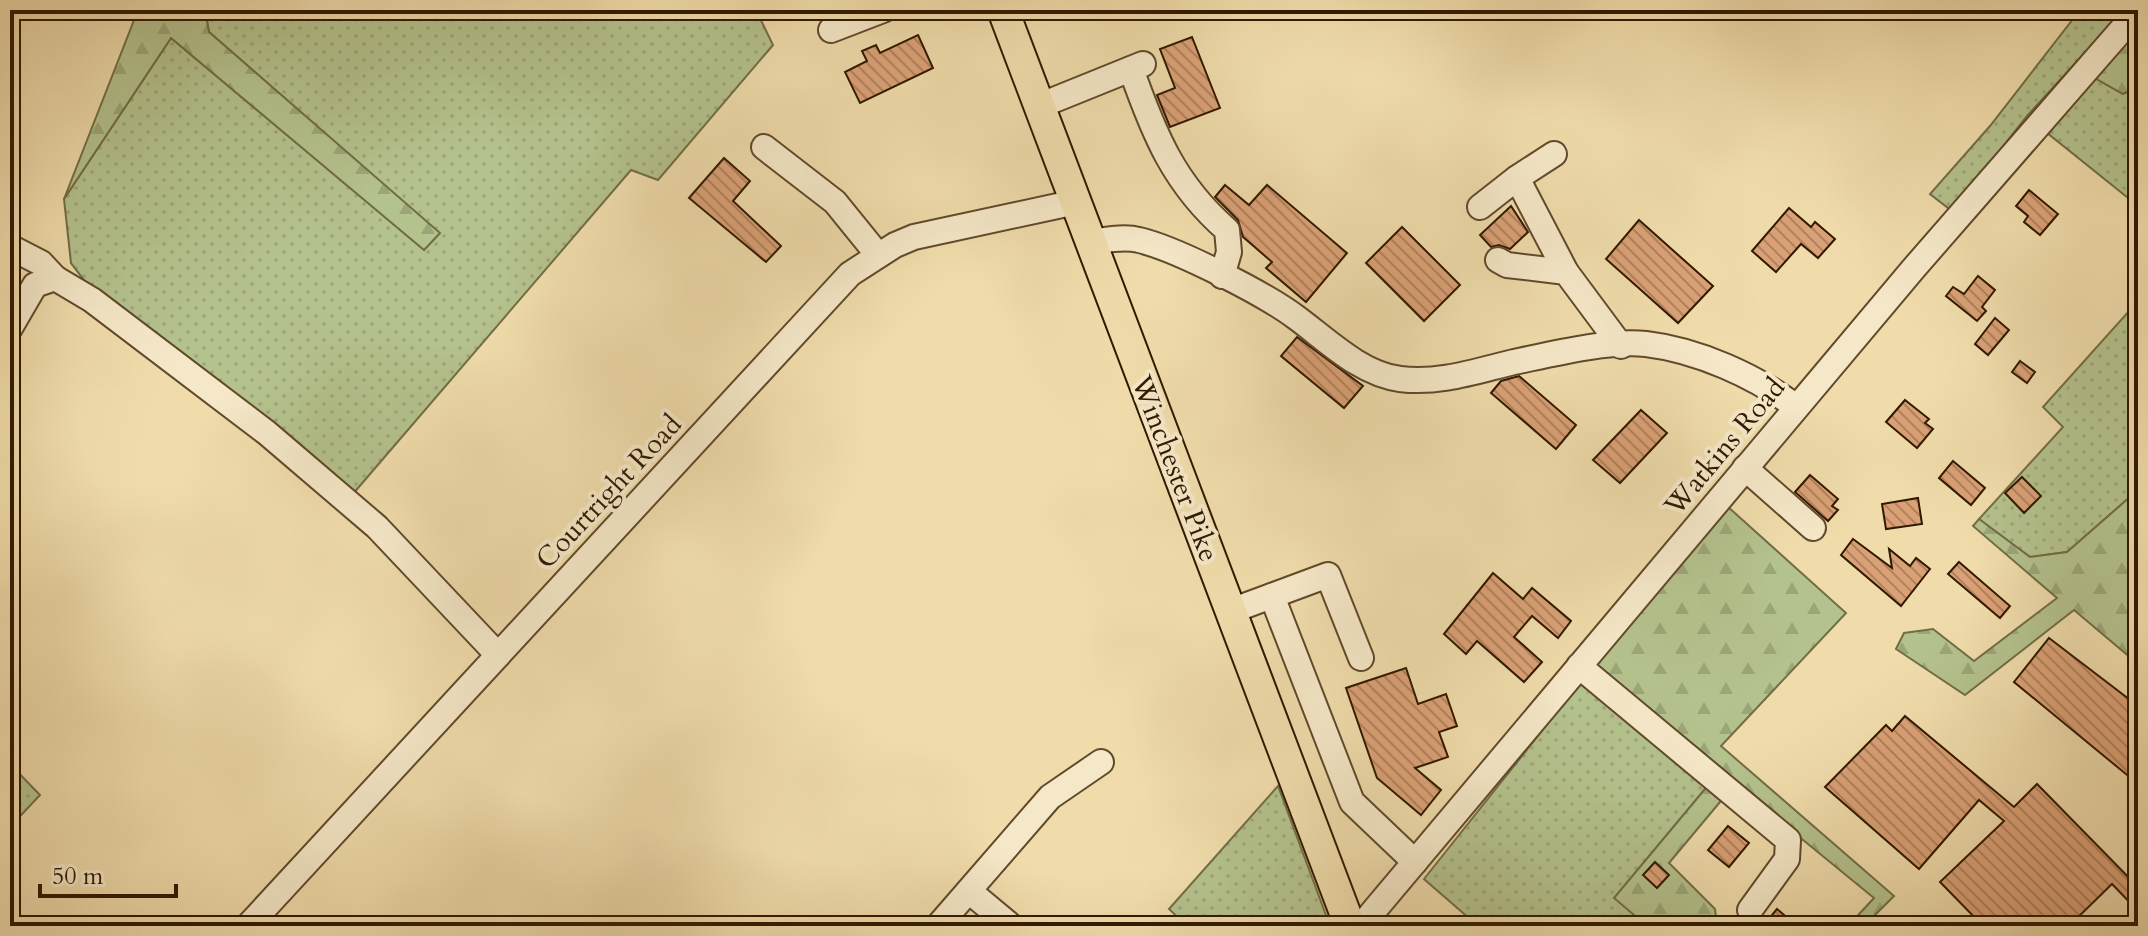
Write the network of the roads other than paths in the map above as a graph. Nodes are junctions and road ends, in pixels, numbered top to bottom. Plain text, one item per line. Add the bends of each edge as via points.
1 (883, 10) edge
2 (1003, 10) edge
3 (2138, 11) edge
4 (831, 30) dead end
5 (1039, 106) junction
6 (764, 147) dead end
7 (1554, 154) dead end
8 (1517, 178) junction
9 (1076, 202) junction
10 (1480, 207) dead end
11 (1091, 242) junction
12 (10, 247) edge
13 (878, 255) junction
14 (1498, 260) dead end
15 (1566, 272) junction
16 (1222, 276) junction
17 (55, 278) junction
18 (10, 328) edge
19 (1621, 346) junction
20 (1796, 407) junction
21 (1745, 468) junction
22 (1813, 528) dead end
23 (1272, 596) junction
24 (1231, 611) junction
25 (498, 655) junction
26 (1361, 658) dead end
27 (1579, 666) junction
28 (1101, 762) dead end
29 (1415, 862) junction
30 (969, 891) junction
31 (1750, 910) dead end
32 (248, 926) edge
33 (938, 926) edge
34 (1011, 926) edge
35 (1350, 926) edge
36 (1361, 926) edge

1 - 4 street
2 - 5 main road, Winchester Pike
3 - 20 street, Watkins Road
5 - 9 main road, Winchester Pike
5 - 16 street via 1137,66 1156,134 1181,181 1197,204 1227,230 1229,252
6 - 13 street via 835,202
7 - 8 street
8 - 10 street
8 - 15 street
9 - 11 main road, Winchester Pike
9 - 13 street, Courtright Road via 938,230
11 - 16 street via 1138,240
11 - 24 main road, Winchester Pike
12 - 17 street via 41,263
13 - 25 street, Courtright Road via 828,295
14 - 15 street
15 - 19 street
16 - 19 street via 1292,314 1377,374 1401,379 1455,377
17 - 18 street via 35,285
17 - 25 street via 92,300 267,433 377,527
19 - 20 street via 1643,344 1681,352 1730,369 1778,392
20 - 21 street, Watkins Road
21 - 22 street
21 - 27 street, Watkins Road
23 - 24 street
23 - 26 street via 1328,575
23 - 29 street via 1352,802
24 - 35 main road, Winchester Pike
25 - 32 street, Courtright Road
27 - 29 street, Watkins Road
27 - 31 street via 1788,840 1787,859
28 - 30 street via 1050,797
29 - 36 street, Watkins Road
30 - 33 street
30 - 34 street

